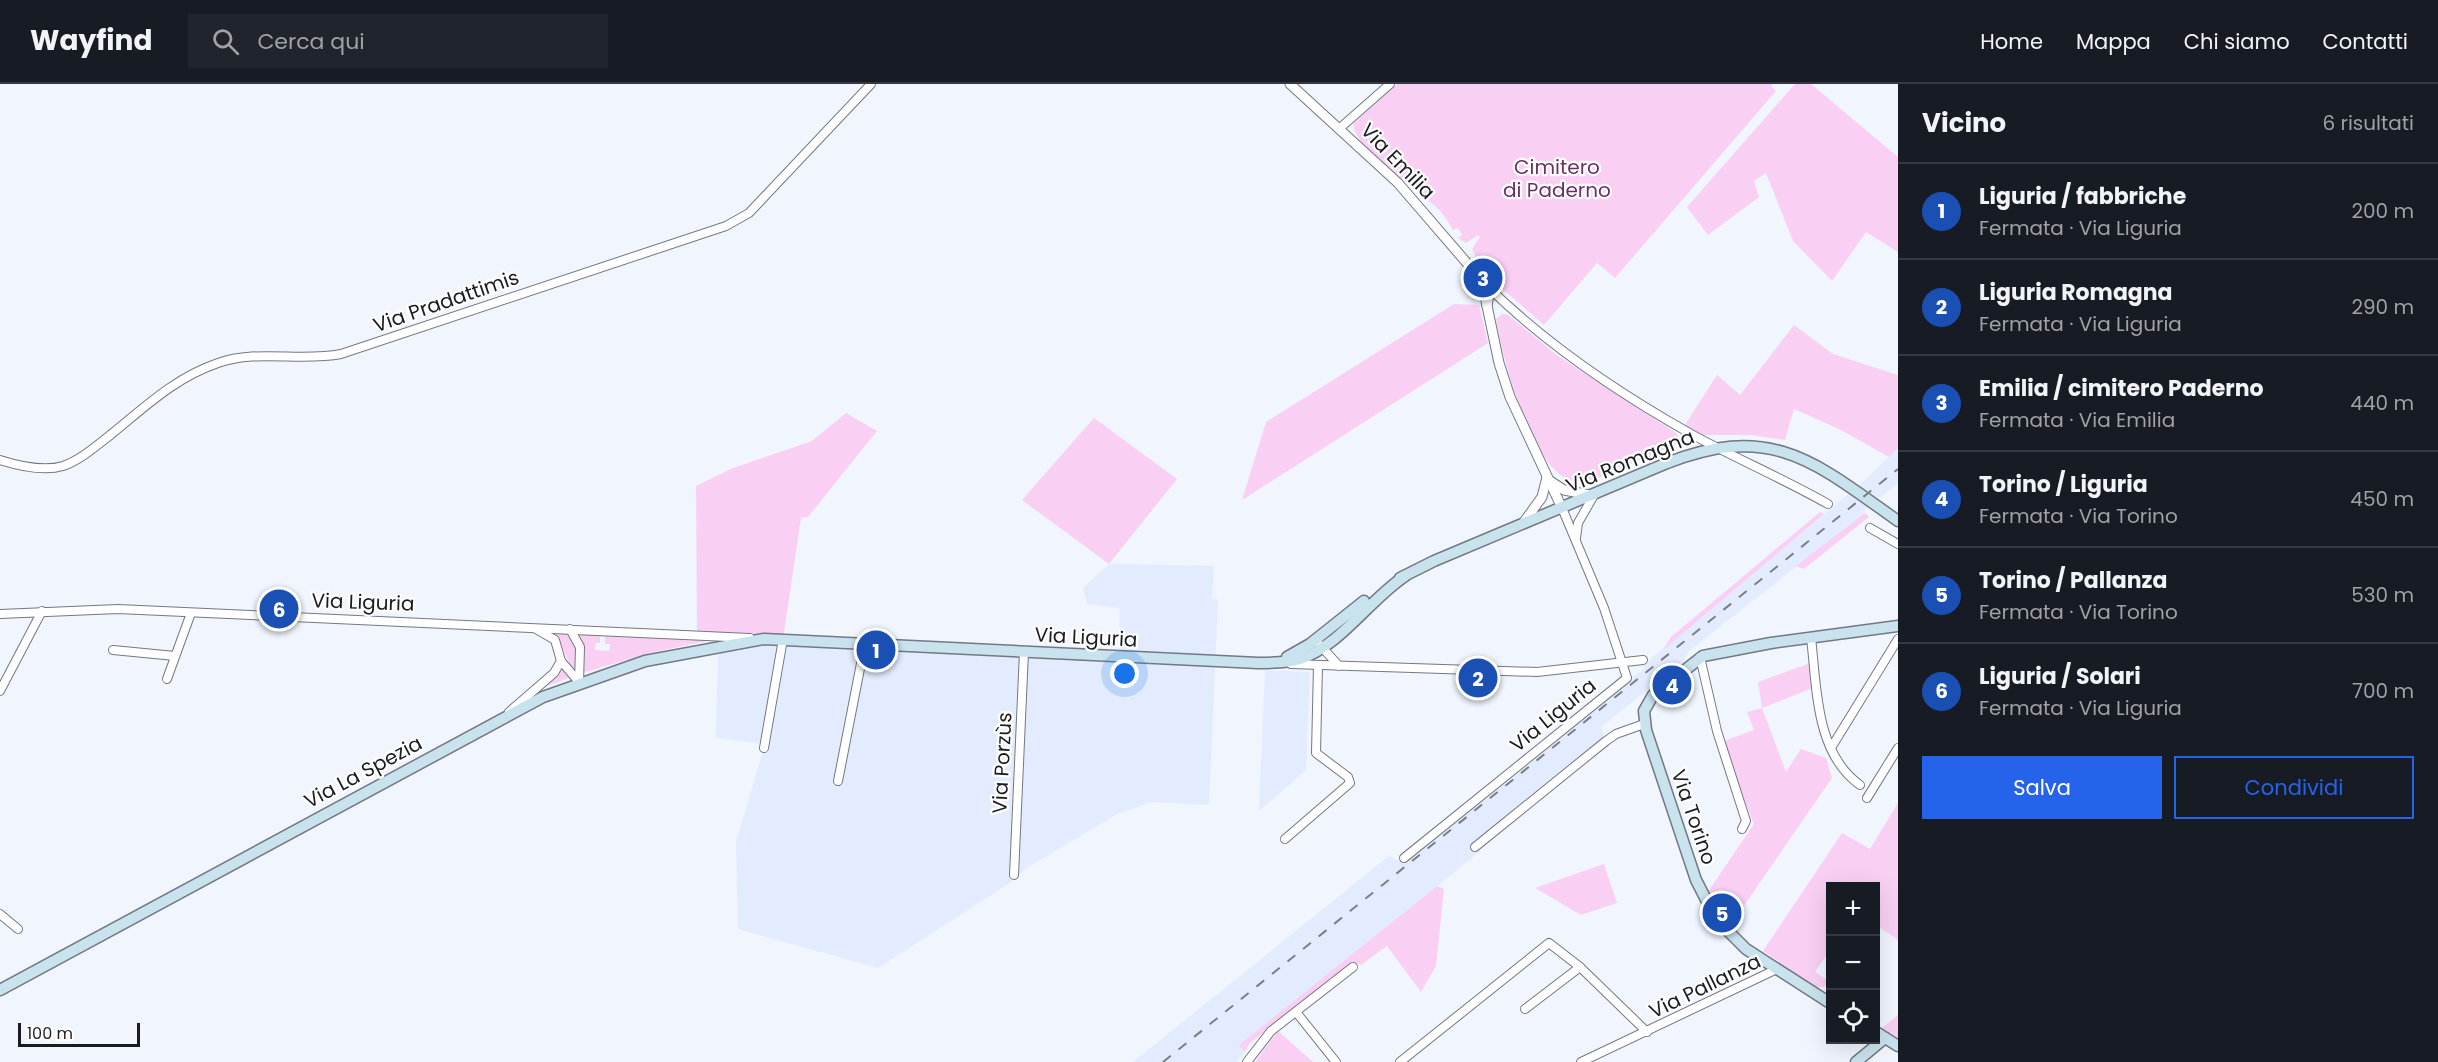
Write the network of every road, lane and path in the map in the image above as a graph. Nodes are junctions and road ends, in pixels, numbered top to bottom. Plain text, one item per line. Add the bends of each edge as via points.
1 (871, 84) edge
2 (1290, 84) edge
3 (1390, 84) edge
4 (1340, 128) junction
5 (1471, 270) junction
6 (1485, 284) junction
7 (1487, 306) junction
8 (1718, 447) junction
9 (0, 460) edge
10 (1547, 477) junction
11 (1594, 495) junction
12 (1828, 504) dead end
13 (1562, 508) junction
14 (1898, 521) edge
15 (1519, 526) junction
16 (1870, 528) dead end
17 (1576, 539) junction
18 (1898, 544) edge
19 (1405, 576) junction
20 (42, 611) junction
21 (191, 613) junction
22 (0, 614) edge
23 (1898, 626) edge
24 (532, 628) junction
25 (570, 628) junction
26 (1811, 638) junction
27 (764, 639) junction
28 (783, 639) junction
29 (1898, 639) edge
30 (865, 644) junction
31 (1322, 647) junction
32 (113, 650) dead end
33 (1024, 652) junction
34 (1305, 654) junction
35 (175, 656) junction
36 (1700, 657) junction
37 (1643, 660) dead end
38 (561, 661) junction
39 (1271, 663) joint
40 (1623, 663) junction
41 (1318, 665) junction
42 (1339, 666) junction
43 (167, 679) dead end
44 (579, 682) junction
45 (0, 691) edge
46 (505, 716) junction
47 (1644, 724) junction
48 (764, 748) dead end
49 (1831, 748) junction
50 (1898, 748) edge
51 (838, 781) dead end
52 (1860, 785) dead end
53 (1867, 798) dead end
54 (1742, 829) dead end
55 (1285, 839) dead end
56 (1475, 847) dead end
57 (1404, 858) dead end
58 (1014, 875) dead end
59 (0, 914) edge
60 (18, 929) dead end
61 (1580, 966) junction
62 (1353, 967) dead end
63 (1777, 969) junction
64 (0, 990) edge
65 (1826, 1000) edge
66 (1525, 1009) dead end
67 (1296, 1012) junction
68 (1647, 1032) junction
69 (1880, 1035) edge
70 (1872, 1044) edge
71 (1898, 1046) edge
72 (1247, 1062) edge
73 (1336, 1062) edge
74 (1400, 1062) edge
75 (1581, 1062) edge
76 (1856, 1062) edge

1 - 9 street, Via Pradattimis via 749,213 726,226 340,354 262,356 222,362 184,377 164,390 75,461 44,469
2 - 4 street, Via Emilia
3 - 4 street
4 - 5 street, Via Emilia via 1398,183
5 - 6 street, Via Emilia
5 - 7 street, Via Emilia
6 - 7 street, Via Emilia via 1489,294
6 - 8 street via 1578,363
7 - 10 street, Via Emilia via 1506,387
8 - 11 main road, Via Romagna via 1677,459
8 - 12 street
8 - 14 main road, Via Romagna via 1763,446 1795,455
10 - 11 street via 1564,490
10 - 13 street, Via Emilia
10 - 15 street via 1539,503
11 - 13 main road, Via Romagna
11 - 17 street via 1578,523
13 - 15 main road, Via Romagna
13 - 17 street, Via Emilia
15 - 19 main road, Via Romagna
16 - 18 street
17 - 40 street, Via Emilia
19 - 31 main road, Via Romagna
19 - 34 main road, Via Romagna via 1379,589
20 - 21 street, Via Liguria via 118,609
20 - 22 street, Via Liguria
20 - 45 street
21 - 24 street, Via Liguria
21 - 35 street
23 - 26 main road
24 - 25 street, Via Liguria
24 - 38 street via 555,640
25 - 27 street, Via Liguria
25 - 44 street via 580,647
26 - 36 main road
26 - 49 street via 1821,719
27 - 28 main road, Via Liguria
27 - 44 main road, Via La Spezia via 645,661
28 - 30 main road, Via Liguria
28 - 48 street
29 - 49 street
30 - 33 main road, Via Liguria
30 - 51 street
31 - 34 main road, Via Romagna
31 - 34 street
31 - 42 street
32 - 35 street
33 - 39 main road, Via Liguria
33 - 58 street, Via Porzùs
34 - 39 main road, Via Romagna
34 - 41 street, Via Liguria
35 - 43 street
36 - 47 main road via 1653,695 1644,711
36 - 54 street via 1717,732 1746,821
37 - 40 street, Via Liguria
38 - 44 street
38 - 46 street via 554,673
40 - 42 street, Via Liguria via 1537,672
40 - 57 street, Via Liguria via 1627,678
41 - 42 street, Via Liguria
41 - 55 street via 1315,749 1350,783
44 - 46 main road, Via La Spezia
46 - 64 main road, Via La Spezia
47 - 56 street via 1606,741
47 - 63 main road, Via Torino via 1705,900 1730,935
49 - 52 street via 1844,772
50 - 53 street
59 - 60 street
61 - 66 street
61 - 68 street, Via Pallanza
61 - 74 street, Via Pallanza via 1548,944
62 - 67 street
63 - 65 main road, Via Torino
63 - 68 street, Via Pallanza
67 - 72 street via 1271,1031
67 - 73 street
68 - 75 street, Via Pallanza
69 - 71 main road
70 - 76 main road

